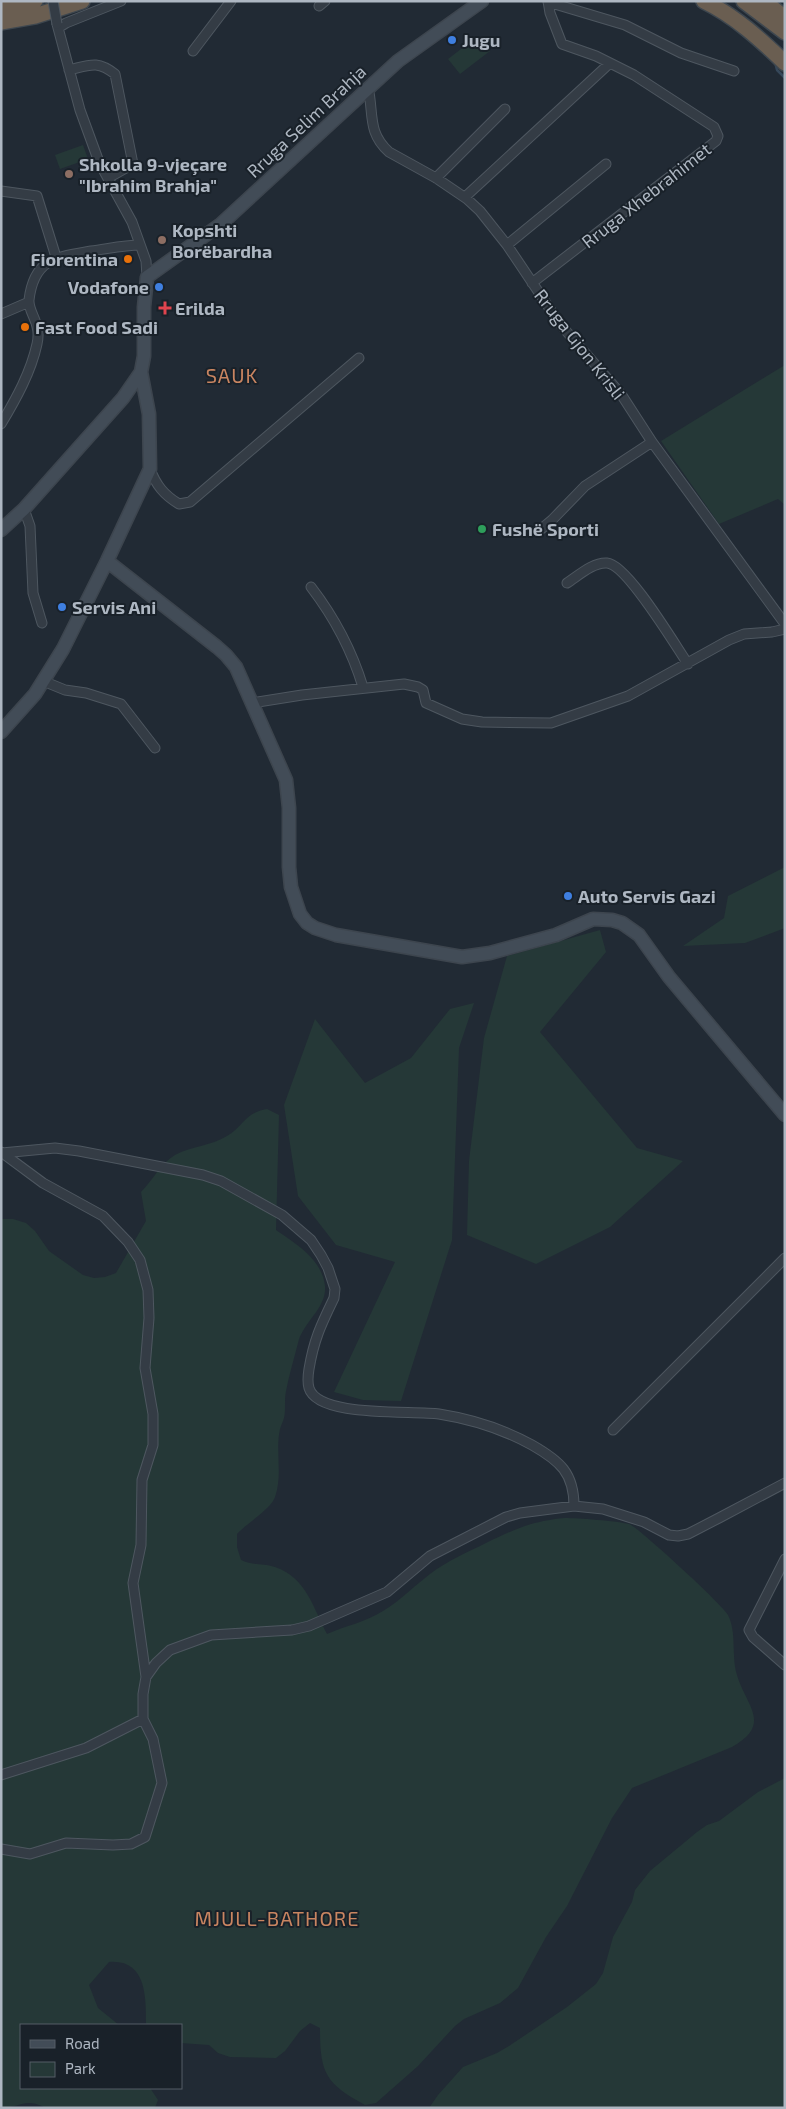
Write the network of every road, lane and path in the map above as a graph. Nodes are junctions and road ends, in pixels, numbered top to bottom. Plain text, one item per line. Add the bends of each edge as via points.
1 (36, 1) edge
2 (53, 1) edge
3 (82, 1) edge
4 (121, 1) edge
5 (231, 1) edge
6 (482, 1) edge
7 (704, 1) edge
8 (718, 1) edge
9 (744, 1) edge
10 (764, 1) edge
11 (548, 2) edge
12 (1, 8) edge
13 (785, 18) edge
14 (1, 22) edge
15 (57, 26) junction
16 (785, 32) edge
17 (785, 50) edge
18 (193, 51) dead end
19 (610, 63) junction
20 (785, 63) edge
21 (69, 70) junction
22 (734, 71) dead end
23 (368, 87) junction
24 (504, 109) dead end
25 (606, 164) dead end
26 (108, 178) junction
27 (436, 178) junction
28 (1, 191) edge
29 (465, 197) junction
30 (140, 245) junction
31 (507, 245) junction
32 (56, 257) junction
33 (147, 277) junction
34 (532, 283) junction
35 (29, 302) junction
36 (1, 314) edge
37 (359, 358) dead end
38 (141, 372) junction
39 (1, 424) edge
40 (652, 442) junction
41 (150, 469) junction
42 (24, 509) junction
43 (1, 530) edge
44 (540, 530) dead end
45 (107, 562) junction
46 (566, 583) dead end
47 (311, 587) dead end
48 (42, 622) dead end
49 (785, 624) edge
50 (785, 629) edge
51 (688, 664) junction
52 (43, 681) junction
53 (363, 687) junction
54 (252, 703) junction
55 (1, 732) edge
56 (155, 748) dead end
57 (785, 1115) edge
58 (2, 1152) edge
59 (785, 1258) edge
60 (613, 1430) dead end
61 (785, 1483) edge
62 (574, 1506) junction
63 (785, 1558) edge
64 (785, 1664) edge
65 (146, 1677) junction
66 (143, 1719) junction
67 (1, 1775) edge
68 (1, 1849) edge

1 - 12 highway
2 - 15 street, bridge
3 - 14 highway via 35,16
4 - 15 street
5 - 18 street
6 - 23 street, Rruga Selim Brahja via 398,61
7 - 20 highway via 753,32
8 - 17 highway via 751,22
9 - 16 highway
10 - 13 highway
11 - 19 street, Rruga Xhebrahimet via 562,44
11 - 22 street via 625,25 681,53
15 - 21 street
19 - 29 street
19 - 34 street, Rruga Xhebrahimet via 659,90 714,127 718,136 716,141
21 - 26 street via 99,162
21 - 26 street via 104,65 115,74 133,164
23 - 27 street, Rruga Gjon Krisli via 374,133 380,144
23 - 33 street, Rruga Selim Brahja via 221,224
24 - 27 street
25 - 31 street
26 - 30 street via 130,216
27 - 29 street, Rruga Gjon Krisli
28 - 32 street via 38,196
29 - 31 street, Rruga Gjon Krisli
30 - 32 street
30 - 33 street
31 - 34 street, Rruga Gjon Krisli
32 - 35 street via 40,271 33,283
33 - 38 street
34 - 40 street, Rruga Gjon Krisli via 560,324 621,394
35 - 36 street
35 - 39 street via 38,328 37,344 16,400
37 - 41 street via 190,502 178,504 172,500 159,488
38 - 41 street via 149,414
38 - 42 street via 123,398
40 - 44 street via 585,486
40 - 49 street, Rruga Gjon Krisli
41 - 45 street
42 - 43 street
42 - 48 street via 30,526 33,593
45 - 52 street
45 - 54 street via 226,655 236,668
46 - 51 street via 599,564 616,566 634,585
47 - 53 street via 330,612
50 - 51 street via 744,634
51 - 53 street via 628,696 551,724 482,722 462,718 426,703 423,690 418,687 404,684
52 - 55 street
52 - 56 street via 121,704
53 - 54 street
54 - 57 street via 286,780 291,887 300,914 307,923 336,935 469,956 556,934 593,919 612,920 630,927
58 - 62 street via 55,1148 104,1155 203,1175 264,1204 311,1240 321,1254 335,1289 313,1345 308,1379 309,1390 316,1397 325,1403 350,1409 439,1414 513,1434 561,1464 572,1486
58 - 65 street via 42,1183 103,1216 140,1260 148,1290 145,1368 153,1414 153,1445 142,1480 141,1545 133,1583
59 - 60 street
61 - 62 street via 688,1534 678,1536 603,1509
62 - 65 street via 520,1512 506,1517 430,1556 387,1592 308,1626 292,1630 211,1635 194,1640 170,1650
63 - 64 street via 749,1630
65 - 66 street
66 - 67 street via 86,1748
66 - 68 street via 153,1740 162,1783 145,1837 131,1844 66,1842 30,1854

